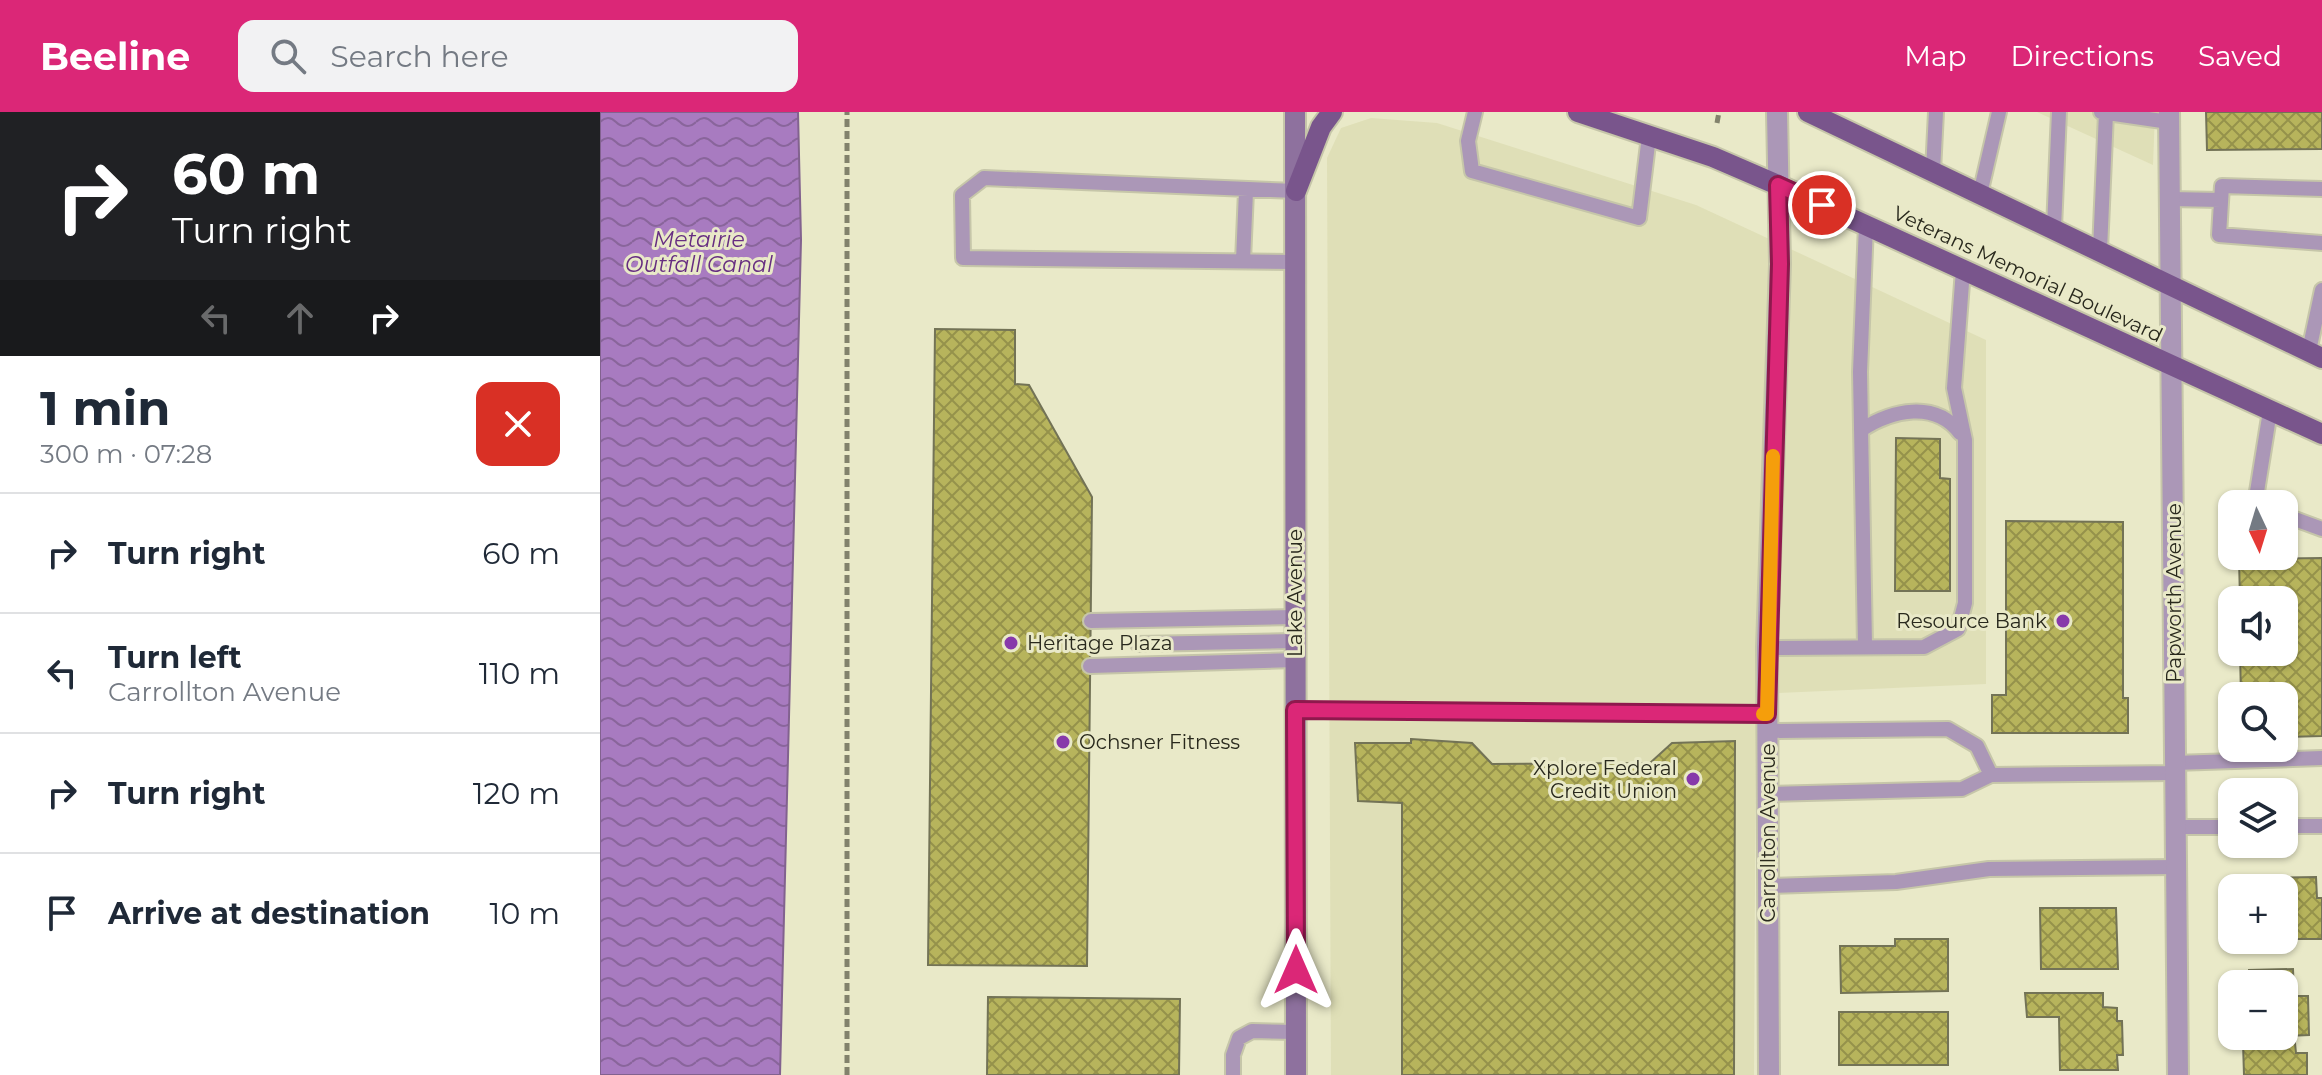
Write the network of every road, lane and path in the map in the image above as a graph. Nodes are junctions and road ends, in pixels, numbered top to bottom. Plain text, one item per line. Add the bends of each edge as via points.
1 (847, 112) edge
2 (1295, 112) edge
3 (1332, 112) edge
4 (1475, 112) edge
5 (1578, 112) edge
6 (1719, 112) edge
7 (1777, 112) edge
8 (1808, 112) edge
9 (1936, 112) edge
10 (1999, 112) edge
11 (2059, 112) edge
12 (2104, 112) edge
13 (2169, 117) edge
14 (1846, 121) edge
15 (1717, 123) dead end
16 (1649, 136) junction
17 (1933, 171) junction
18 (1778, 185) junction
19 (2322, 189) edge
20 (1246, 191) junction
21 (1296, 191) junction
22 (1980, 194) junction
23 (2170, 199) junction
24 (2221, 200) junction
25 (1866, 225) junction
26 (2054, 228) junction
27 (2322, 243) edge
28 (2100, 250) junction
29 (1243, 261) junction
30 (1294, 262) junction
31 (1963, 270) junction
32 (2170, 283) junction
33 (2322, 290) edge
34 (2315, 355) edge
35 (2173, 368) junction
36 (2270, 411) junction
37 (1861, 430) junction
38 (2322, 434) edge
39 (1965, 440) junction
40 (2257, 490) edge
41 (2298, 520) edge
42 (2322, 529) edge
43 (1295, 617) junction
44 (1091, 621) dead end
45 (1138, 644) dead end
46 (1865, 645) junction
47 (1767, 648) junction
48 (1294, 651) junction
49 (1090, 666) dead end
50 (1295, 710) junction
51 (1767, 723) junction
52 (2322, 758) edge
53 (2174, 768) junction
54 (1991, 775) junction
55 (1767, 794) junction
56 (2298, 826) edge
57 (2322, 826) edge
58 (2175, 827) junction
59 (2218, 827) edge
60 (2176, 867) junction
61 (1768, 886) junction
62 (1296, 1032) junction
63 (847, 1075) edge
64 (1233, 1075) edge
65 (1296, 1075) edge
66 (1769, 1075) edge
67 (2178, 1075) edge

1 - 63 path
2 - 21 street, Lake Avenue
3 - 21 main road
4 - 16 lane via 1468,141 1472,171 1639,218
5 - 16 main road, Veterans Memorial Boulevard
6 - 15 path
7 - 18 street, Carrollton Avenue
8 - 14 main road
9 - 17 lane
10 - 22 lane
11 - 26 lane
12 - 13 lane
12 - 28 lane
13 - 23 street, Papworth Avenue
14 - 17 main road
16 - 18 main road, Veterans Memorial Boulevard
17 - 22 main road
18 - 25 main road, Veterans Memorial Boulevard
18 - 47 street, Carrollton Avenue
19 - 24 lane via 2222,186
20 - 21 lane
20 - 29 lane
20 - 29 lane via 984,178 962,195 963,258
21 - 30 street, Lake Avenue
22 - 26 main road
23 - 24 lane
23 - 32 street, Papworth Avenue
24 - 27 lane via 2219,235
25 - 31 main road, Veterans Memorial Boulevard
25 - 37 lane
26 - 28 main road
28 - 32 main road
29 - 30 lane
30 - 43 street, Lake Avenue
31 - 35 main road, Veterans Memorial Boulevard
31 - 39 lane via 1954,388
32 - 34 main road
32 - 35 street, Papworth Avenue
33 - 34 lane
35 - 36 main road, Veterans Memorial Boulevard
35 - 53 street, Papworth Avenue
36 - 38 main road, Veterans Memorial Boulevard
36 - 40 lane
37 - 39 lane via 1896,413 1926,412 1950,420
37 - 46 lane
39 - 46 lane via 1965,603 1958,629 1924,647
41 - 42 lane
43 - 44 lane
43 - 48 street, Lake Avenue
45 - 48 lane
46 - 47 lane
47 - 51 street, Carrollton Avenue
48 - 49 lane
48 - 50 street, Lake Avenue
50 - 51 lane
50 - 62 street, Lake Avenue
51 - 54 lane via 1948,729 1977,746
51 - 55 street, Carrollton Avenue
52 - 53 lane
53 - 54 lane
53 - 58 street, Papworth Avenue
54 - 55 lane via 1962,789
55 - 61 street, Carrollton Avenue
56 - 57 lane
58 - 59 lane
58 - 60 street, Papworth Avenue
60 - 61 lane via 1989,869 1896,882
60 - 67 street, Papworth Avenue
61 - 66 street, Carrollton Avenue
62 - 64 lane via 1252,1031 1239,1038
62 - 65 street, Lake Avenue

